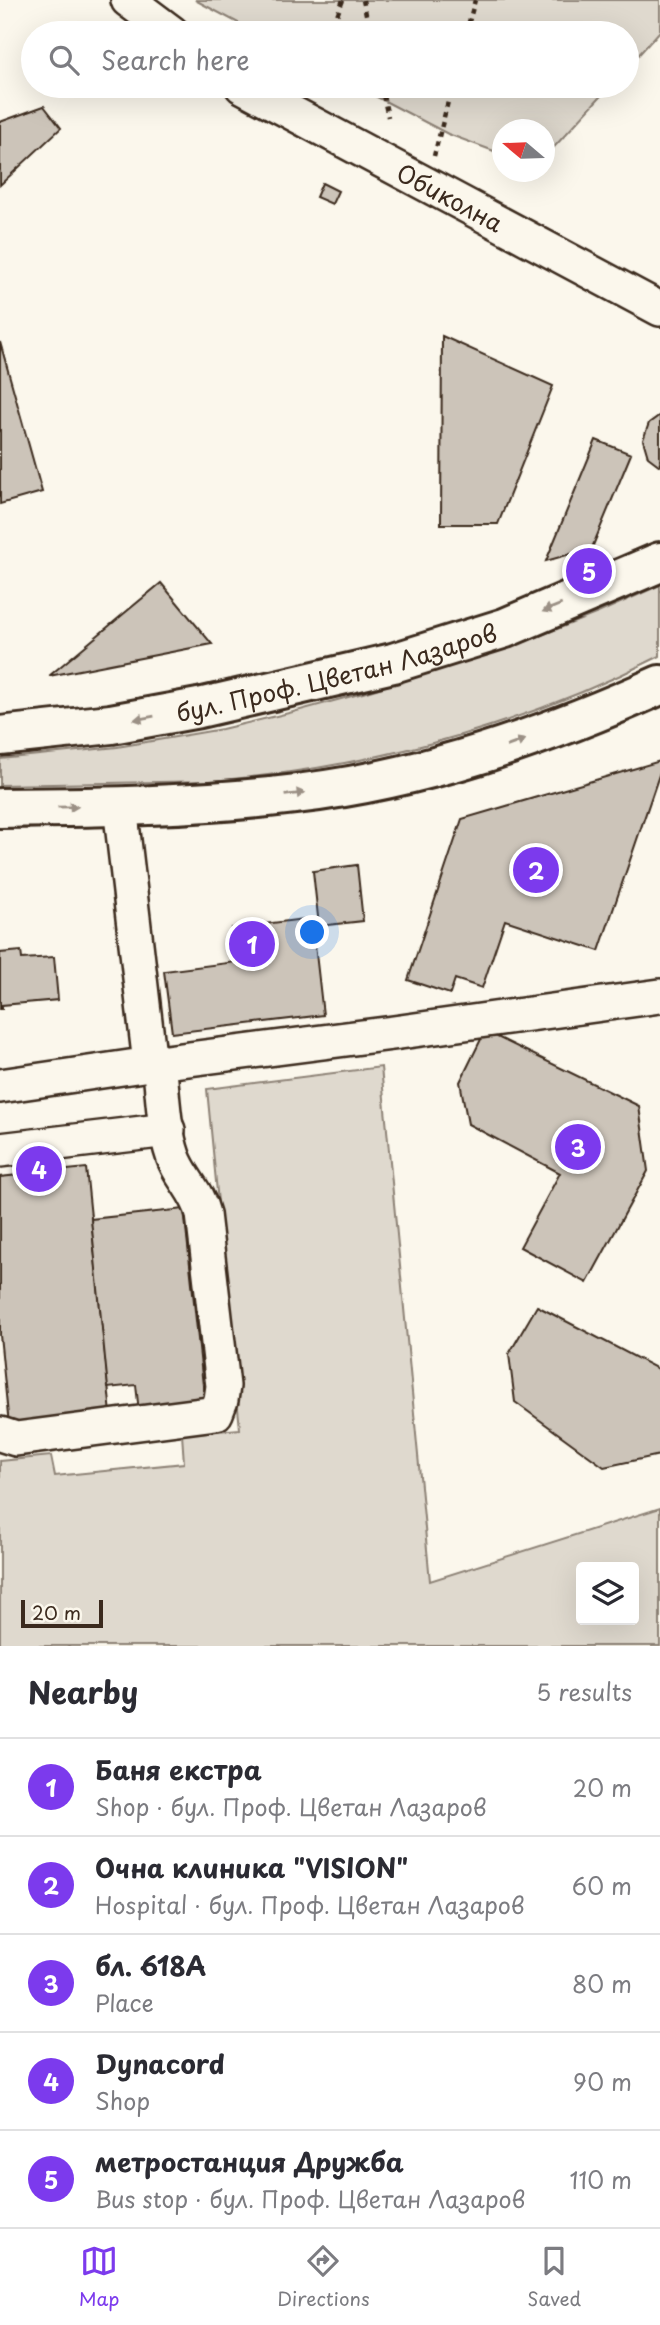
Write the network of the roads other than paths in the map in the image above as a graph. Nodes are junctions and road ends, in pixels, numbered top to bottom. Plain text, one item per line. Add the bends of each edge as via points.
1 (128, 0) edge
2 (156, 21) edge
3 (264, 98) edge
4 (660, 309) edge
5 (660, 562) edge
6 (660, 685) edge
7 (0, 736) edge
8 (120, 806) junction
9 (0, 808) edge
10 (660, 996) edge
11 (154, 1064) junction
12 (0, 1086) edge
13 (168, 1130) junction
14 (0, 1150) edge
15 (0, 1434) edge

1 - 2 street
3 - 4 street, Обиколна
5 -> 7 main road, бул. Проф. Цветан Лазаров via 505,628 393,663 199,708 111,724
8 -> 6 main road via 298,794 439,767 509,746
9 -> 8 main road
8 - 11 street
10 - 11 street
11 - 12 street
11 - 13 street
13 - 14 street
13 - 15 street via 173,1157 203,1214 223,1386 216,1413 16,1439

